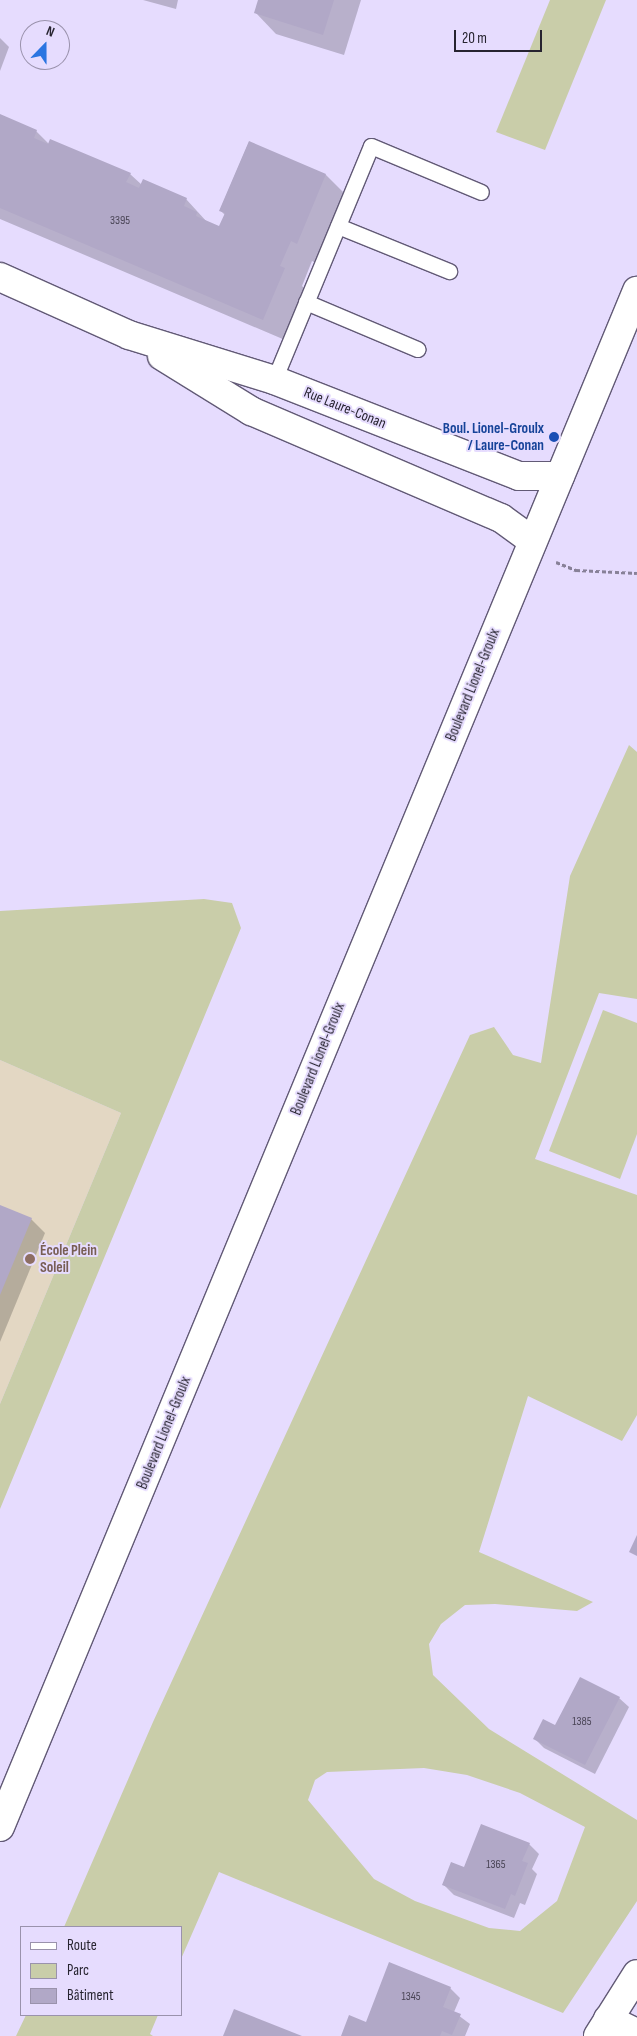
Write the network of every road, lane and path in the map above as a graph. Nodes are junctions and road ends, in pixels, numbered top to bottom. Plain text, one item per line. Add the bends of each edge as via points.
1 (481, 192) dead end
2 (338, 226) junction
3 (449, 272) dead end
4 (0, 277) edge
5 (637, 291) edge
6 (306, 302) junction
7 (129, 335) junction
8 (418, 349) dead end
9 (274, 380) junction
10 (560, 476) junction
11 (533, 541) junction
12 (0, 1827) edge
13 (637, 1974) edge
14 (603, 2028) edge
15 (637, 2032) edge

1 - 2 lane via 371,146
2 - 3 lane
2 - 6 lane
4 - 7 main road, Rue Laure-Conan
5 - 10 main road, Boulevard Lionel-Groulx
6 - 8 lane
6 - 9 lane
7 - 9 main road, Rue Laure-Conan
7 - 11 main road, Rue Laure-Conan via 251,411 502,518
9 - 10 main road, Rue Laure-Conan via 519,476
10 - 11 main road, Boulevard Lionel-Groulx
11 - 12 main road, Boulevard Lionel-Groulx
13 - 14 main road
14 - 15 main road

